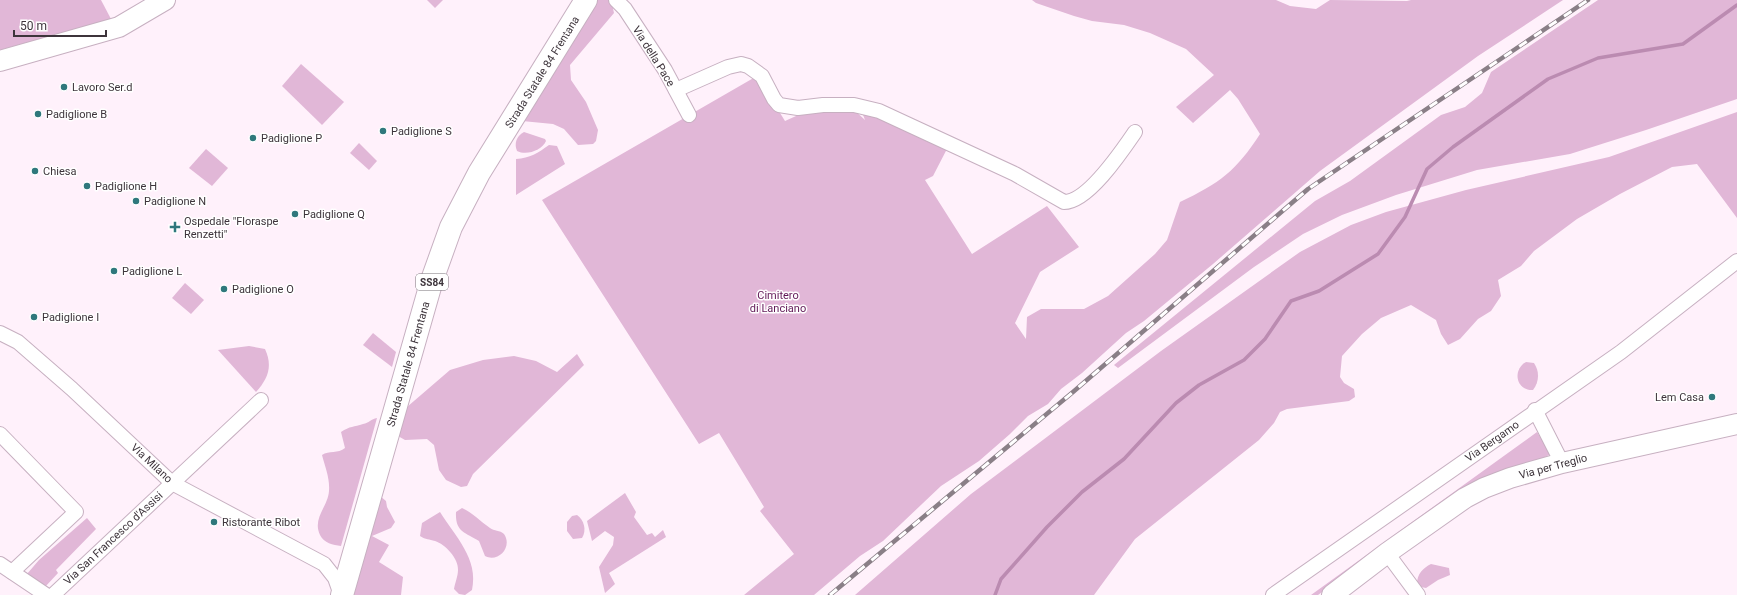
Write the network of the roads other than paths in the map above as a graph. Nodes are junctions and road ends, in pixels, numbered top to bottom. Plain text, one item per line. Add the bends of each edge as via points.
1 (165, 0) edge
2 (586, 0) edge
3 (616, 0) edge
4 (0, 61) edge
5 (676, 90) junction
6 (689, 115) dead end
7 (1135, 132) dead end
8 (1737, 261) edge
9 (0, 333) edge
10 (261, 400) dead end
11 (1535, 410) junction
12 (1737, 424) edge
13 (0, 434) edge
14 (1562, 462) junction
15 (172, 483) junction
16 (1387, 553) junction
17 (350, 563) junction
18 (0, 564) edge
19 (324, 564) junction
20 (12, 572) junction
21 (52, 594) edge
22 (341, 595) edge
23 (1273, 595) edge
24 (1332, 595) edge
25 (1418, 595) edge

1 - 4 main road via 119,27
2 - 17 main road, Strada Statale 84 Frentana / SS84 via 479,173 451,227 432,280
3 - 5 street, Via della Pace via 625,9
5 - 6 street, Via della Pace
5 - 7 street via 734,64 748,66 762,76 779,104 798,108 854,105 879,111 1015,174 1064,202 1078,198 1106,172
8 - 11 street, Via Bergamo via 1621,352
9 - 15 street, Via Milano via 18,342 72,389
10 - 15 street, Via San Francesco d'Assisi
11 - 14 street
11 - 23 street, Via Bergamo
12 - 14 main road, Via per Treglio
13 - 20 street via 76,512
14 - 16 main road, Via per Treglio via 1484,488
15 - 19 street, Via Milano
15 - 21 street, Via San Francesco d'Assisi
16 - 24 main road, Via per Treglio
16 - 25 street
17 - 19 street, Via Milano
17 - 22 main road, Strada Statale 84 Frentana / SS84
18 - 20 street
19 - 22 street, Via Milano via 335,578
20 - 21 street

